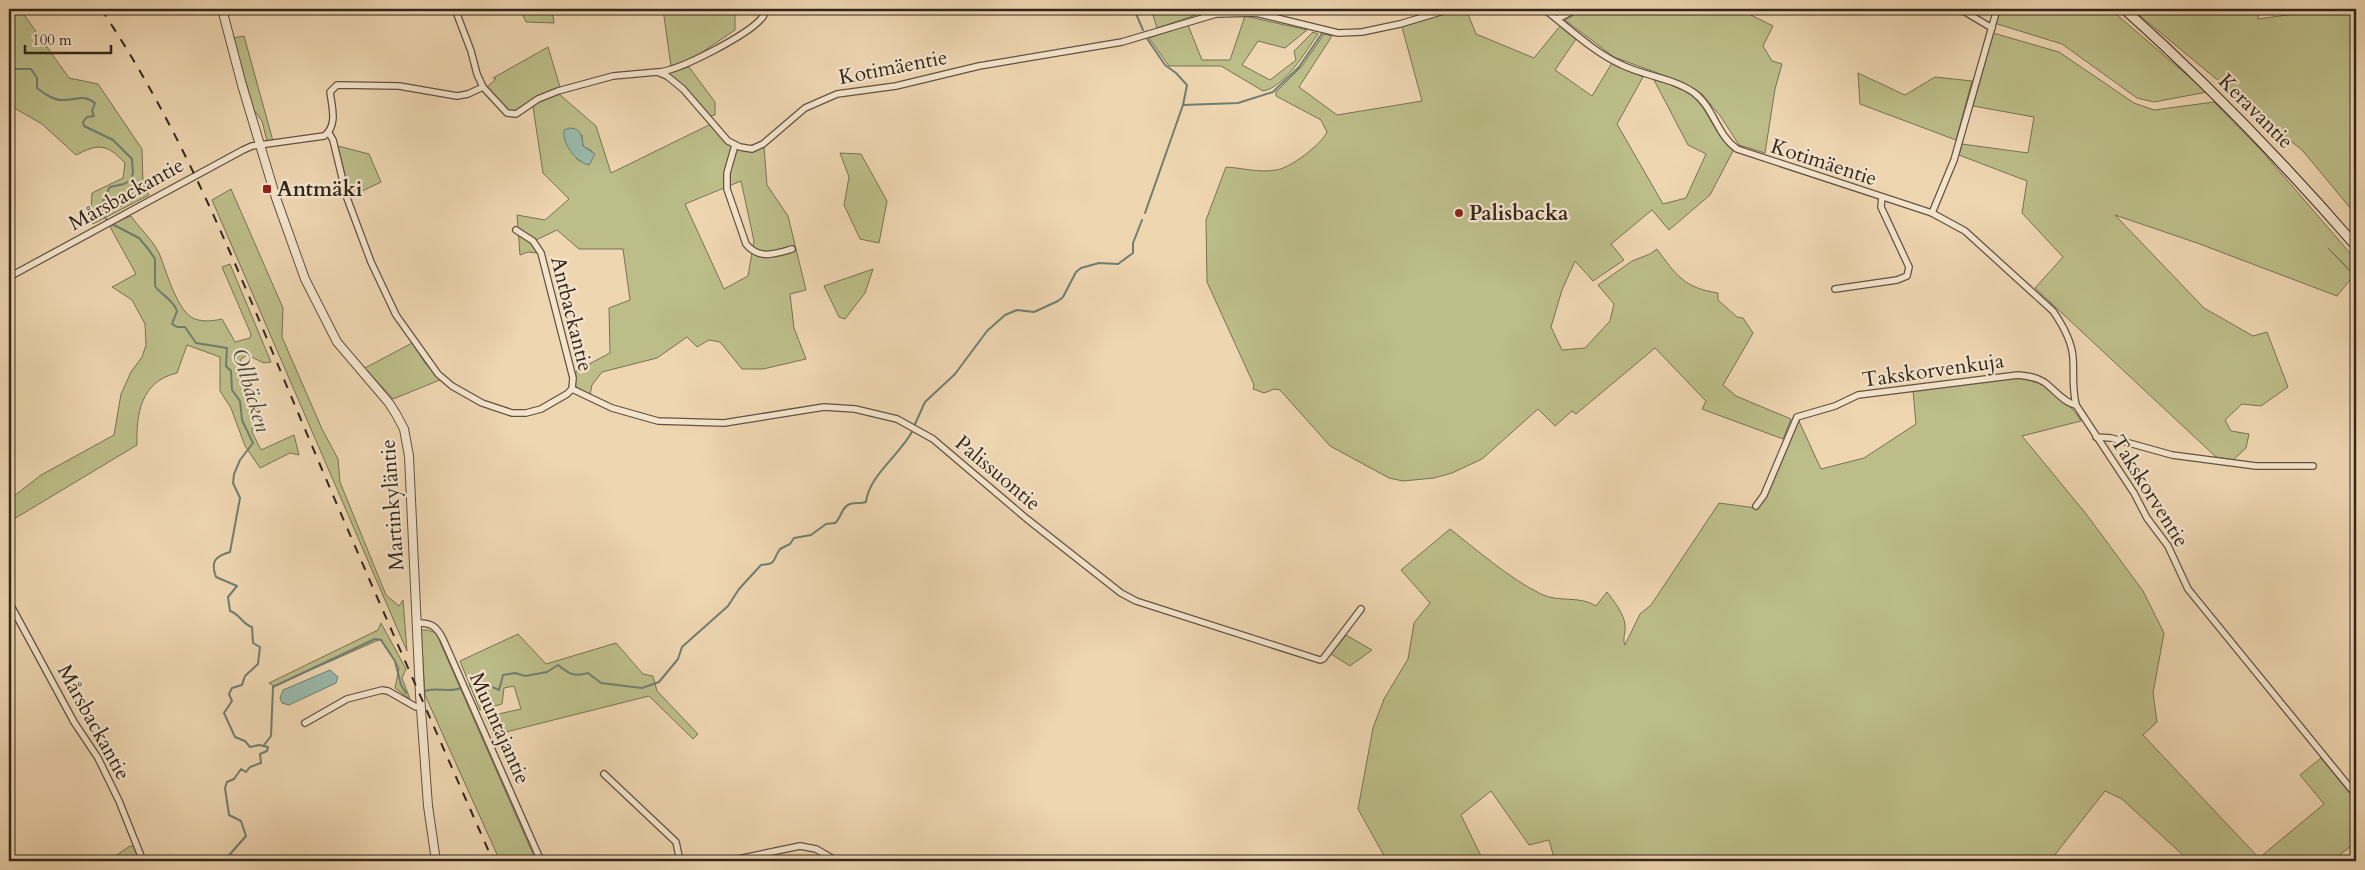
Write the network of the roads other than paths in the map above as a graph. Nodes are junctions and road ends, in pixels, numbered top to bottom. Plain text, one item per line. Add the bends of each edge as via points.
1 (222, 9) edge
2 (455, 9) edge
3 (766, 9) edge
4 (1450, 9) edge
5 (1544, 9) edge
6 (1577, 9) edge
7 (1960, 9) edge
8 (1997, 9) edge
9 (2124, 9) edge
10 (1557, 19) junction
11 (1992, 28) junction
12 (657, 72) junction
13 (483, 87) junction
14 (329, 133) junction
15 (260, 145) junction
16 (735, 145) junction
17 (1882, 197) junction
18 (1932, 213) junction
19 (516, 230) dead end
20 (2356, 246) edge
21 (792, 249) dead end
22 (9, 277) edge
23 (1835, 289) dead end
24 (572, 389) junction
25 (2076, 405) junction
26 (2096, 436) junction
27 (2313, 466) dead end
28 (1756, 506) dead end
29 (9, 602) edge
30 (1361, 609) dead end
31 (417, 623) junction
32 (421, 707) junction
33 (305, 723) dead end
34 (604, 774) dead end
35 (2356, 795) edge
36 (143, 861) edge
37 (436, 861) edge
38 (541, 861) edge
39 (680, 861) edge
40 (728, 861) edge
41 (837, 861) edge

1 - 15 street, Martinkyläntie
2 - 13 street
3 - 12 street via 764,17 738,36 693,62
4 - 16 street, Kotimäentie via 1400,24 1338,33 1256,12 1216,14 1122,42 979,66 896,86 838,94 804,108 757,147 746,149
5 - 10 street, Kotimäentie
6 - 10 street
7 - 11 street
8 - 11 street
9 - 20 main road, Keravantie via 2230,108
10 - 17 street, Kotimäentie via 1621,65 1691,91 1708,106 1724,138 1737,150
11 - 18 street via 1954,160
12 - 13 street via 613,76 558,91 512,115
12 - 16 street via 683,89 728,142
13 - 14 street via 457,96 399,86 337,84 330,92 334,116
14 - 15 street
14 - 24 street, Antbackantie via 347,198 371,262 396,316 438,374 473,398 512,413 541,409
15 - 22 street, Mårsbackantie via 226,157
15 - 31 street, Martinkyläntie via 289,238 323,317 348,357 390,403 404,429 409,456
16 - 21 street via 727,173 727,189 746,244 752,252 761,255
17 - 18 street, Kotimäentie
17 - 23 street via 1881,206 1909,267 1907,276
18 - 25 street, Takskorventie via 1964,231 2053,311 2070,344
19 - 24 street, Antbackantie via 533,241 546,267 571,366
24 - 30 street, Palissuontie via 612,408 658,421 724,422 824,407 855,409 897,419 933,439 1121,593 1136,601 1320,660
25 - 26 street, Takskorventie
25 - 28 street, Takskorvenkuja via 2043,381 2018,375 1858,396 1797,417 1764,495
26 - 27 street via 2172,455 2256,466
26 - 35 street, Takskorventie via 2168,546 2188,589
29 - 36 street, Mårsbackantie via 74,722 98,758
31 - 32 street, Martinkyläntie
31 - 38 street, Muuntajantie via 435,626 443,639
32 - 33 street via 382,690 347,699
32 - 37 street, Martinkyläntie via 428,806
34 - 39 street via 676,842
40 - 41 street via 800,846 816,849

